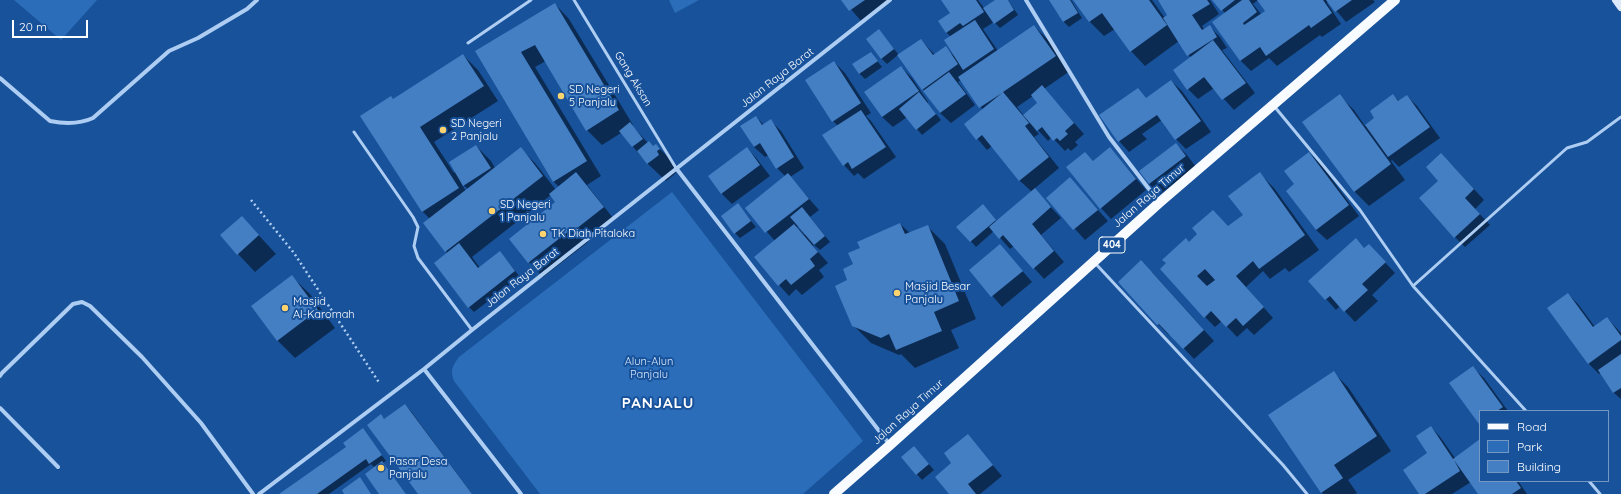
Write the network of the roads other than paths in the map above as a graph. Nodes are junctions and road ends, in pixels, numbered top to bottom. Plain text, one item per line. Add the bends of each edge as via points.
1 (257, 0) edge
2 (531, 0) edge
3 (574, 0) edge
4 (890, 0) edge
5 (1026, 0) edge
6 (1395, 0) edge
7 (1616, 0) edge
8 (1621, 7) edge
9 (468, 43) dead end
10 (0, 78) edge
11 (1273, 104) junction
12 (1621, 117) edge
13 (354, 132) dead end
14 (676, 168) junction
15 (1159, 203) junction
16 (1093, 262) junction
17 (1413, 286) junction
18 (472, 330) junction
19 (424, 369) junction
20 (1, 374) edge
21 (0, 408) edge
22 (1525, 410) edge
23 (890, 445) junction
24 (58, 467) dead end
25 (1590, 482) edge
26 (253, 494) edge
27 (258, 494) edge
28 (521, 494) edge
29 (834, 494) edge
30 (1307, 494) edge
31 (1600, 494) edge

1 - 10 street via 247,9 198,38 169,51 93,118 86,121 50,121
2 - 9 lane
3 - 14 lane, Gang Aksan
4 - 14 street, Jalan Raya Barat
5 - 15 street via 1109,137
6 - 11 main road, Jalan Raya Timur / 404
7 - 8 main road
11 - 15 main road, Jalan Raya Timur / 404
11 - 17 lane via 1360,210
12 - 17 lane via 1587,142 1567,148
13 - 18 lane via 416,222 418,227 414,246 418,258
14 - 18 street, Jalan Raya Barat
14 - 23 street
15 - 16 main road, Jalan Raya Timur / 404
16 - 23 main road, Jalan Raya Timur / 404
16 - 30 lane
17 - 22 lane
18 - 19 street, Jalan Raya Barat
19 - 27 street, Jalan Raya Barat
19 - 28 street
20 - 26 street via 73,304 82,302 90,306 142,357 201,423
21 - 24 street
23 - 29 main road, Jalan Raya Timur / 404
25 - 31 lane

